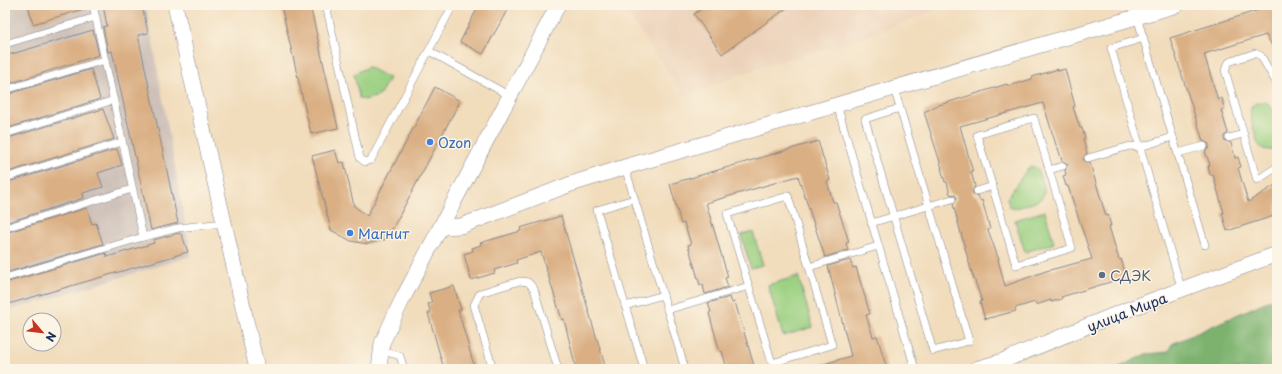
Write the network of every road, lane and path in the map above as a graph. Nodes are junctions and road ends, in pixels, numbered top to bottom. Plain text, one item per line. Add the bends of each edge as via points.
1 (93, 5) edge
2 (175, 5) edge
3 (326, 5) edge
4 (453, 5) edge
5 (558, 5) edge
6 (1177, 5) edge
7 (96, 17) junction
8 (1138, 17) junction
9 (1144, 38) junction
10 (5, 44) edge
11 (429, 51) junction
12 (105, 60) junction
13 (1277, 84) edge
14 (894, 88) junction
15 (5, 90) edge
16 (510, 96) junction
17 (114, 100) junction
18 (837, 105) junction
19 (900, 108) junction
20 (5, 134) edge
21 (1243, 134) junction
22 (1173, 137) junction
23 (1229, 138) dead end
24 (122, 142) junction
25 (1204, 146) dead end
26 (1140, 147) junction
27 (1178, 154) junction
28 (1088, 158) dead end
29 (1064, 166) dead end
30 (625, 167) junction
31 (1277, 167) edge
32 (1049, 170) junction
33 (5, 178) edge
34 (993, 186) junction
35 (132, 189) junction
36 (977, 191) dead end
37 (634, 199) junction
38 (952, 199) dead end
39 (928, 206) junction
40 (894, 216) junction
41 (224, 223) junction
42 (872, 223) junction
43 (441, 227) junction
44 (5, 228) edge
45 (143, 237) junction
46 (1205, 245) dead end
47 (878, 246) junction
48 (1277, 254) edge
49 (809, 267) junction
50 (5, 278) edge
51 (749, 286) junction
52 (1182, 291) junction
53 (663, 295) junction
54 (625, 306) junction
55 (667, 310) junction
56 (382, 351) junction
57 (257, 369) edge
58 (379, 369) edge
59 (404, 369) edge
60 (493, 369) edge
61 (558, 369) edge
62 (644, 369) edge
63 (685, 369) edge
64 (915, 369) edge
65 (976, 369) edge

1 - 7 lane
2 - 41 street
3 - 11 lane via 360,158 365,162 371,160
4 - 11 lane
5 - 16 street
6 - 8 street
7 - 10 lane
7 - 12 lane
8 - 9 lane
8 - 14 street
9 - 22 lane
9 - 26 lane via 1111,48
11 - 16 lane
12 - 15 lane
12 - 17 lane
13 - 21 lane via 1261,56 1255,53 1229,62 1224,70
14 - 18 street
14 - 19 lane
16 - 43 street
17 - 20 lane
17 - 24 lane
18 - 30 street
18 - 42 lane
19 - 39 lane
19 - 40 lane via 865,119
21 - 23 lane
21 - 31 lane via 1257,180
22 - 26 lane
22 - 27 lane
24 - 33 lane
24 - 35 lane
25 - 27 lane
26 - 28 lane via 1130,146
26 - 52 lane
27 - 46 lane
29 - 32 lane
30 - 37 lane
30 - 43 street via 571,184 461,226
32 - 34 lane via 1034,118 977,135
32 - 34 lane via 1072,248 1016,265
34 - 36 lane
35 - 44 lane
35 - 45 lane
37 - 53 lane
37 - 54 lane via 597,210
38 - 39 lane
39 - 40 lane
39 - 40 lane via 969,341 934,351
40 - 42 lane
41 - 45 lane via 178,228
41 - 57 street
42 - 47 lane
43 - 56 street via 402,300 382,343
45 - 50 lane
47 - 49 lane
47 - 64 lane
48 - 52 street, улица Мира
49 - 51 lane via 788,196 727,214
49 - 51 lane via 832,345 772,363
51 - 55 lane
52 - 65 street, улица Мира
53 - 54 lane
53 - 55 lane
54 - 62 lane
55 - 63 lane
56 - 58 street
56 - 59 lane via 400,356
60 - 61 lane via 474,305 480,293 520,281 528,282 534,289

